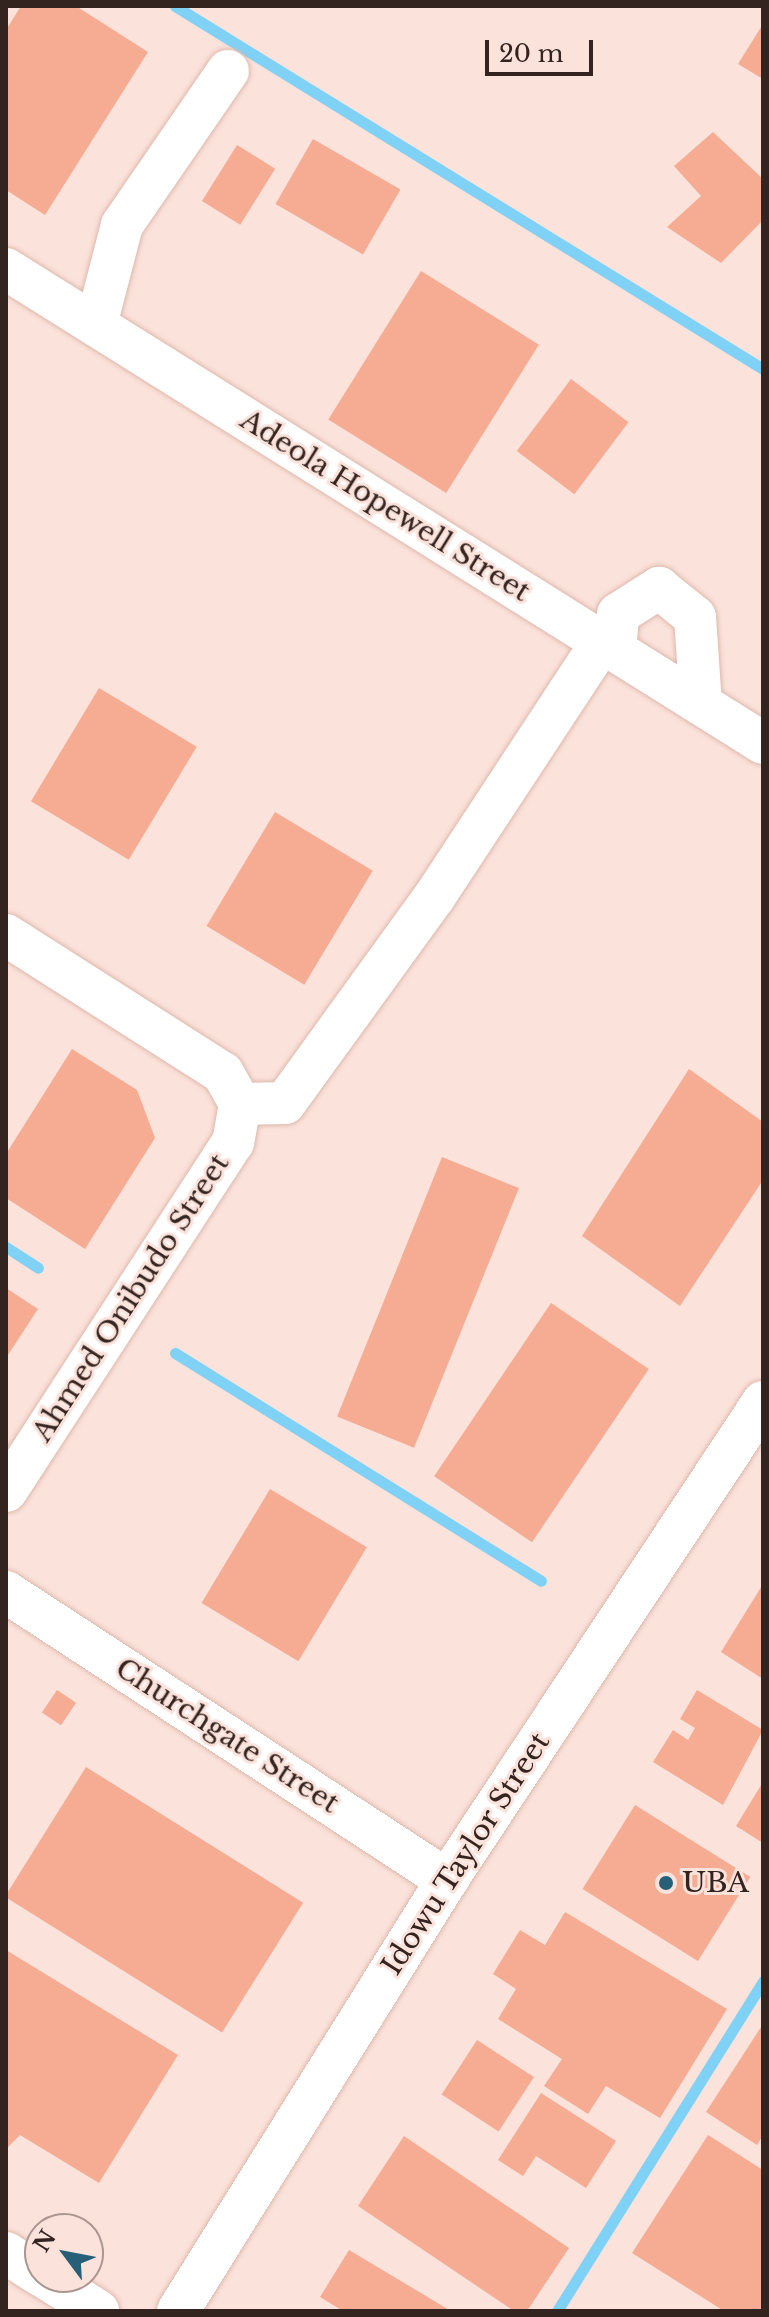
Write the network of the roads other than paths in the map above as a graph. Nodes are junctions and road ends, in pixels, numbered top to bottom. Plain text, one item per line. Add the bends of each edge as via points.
1 (228, 71) dead end
2 (6, 269) edge
3 (96, 325) junction
4 (609, 646) junction
5 (701, 704) junction
6 (763, 743) edge
7 (6, 935) edge
8 (240, 1104) junction
9 (763, 1402) edge
10 (6, 1491) edge
11 (6, 1592) edge
12 (447, 1880) junction
13 (6, 2253) edge
14 (24, 2264) edge
15 (69, 2293) edge
16 (98, 2311) edge
17 (178, 2311) edge

1 - 3 street via 122,225
2 - 3 street, Adeola Hopewell Street
3 - 4 street, Adeola Hopewell Street
4 - 5 street, Adeola Hopewell Street
4 - 5 street via 618,614 654,588 695,617
4 - 8 street via 285,1103
5 - 6 street, Adeola Hopewell Street
7 - 8 street via 223,1073
8 - 10 street, Ahmed Onibudo Street via 233,1142
9 - 12 street, Idowu Taylor Street
11 - 12 street, Churchgate Street
12 - 17 street, Idowu Taylor Street
13 - 14 street
15 - 16 street

